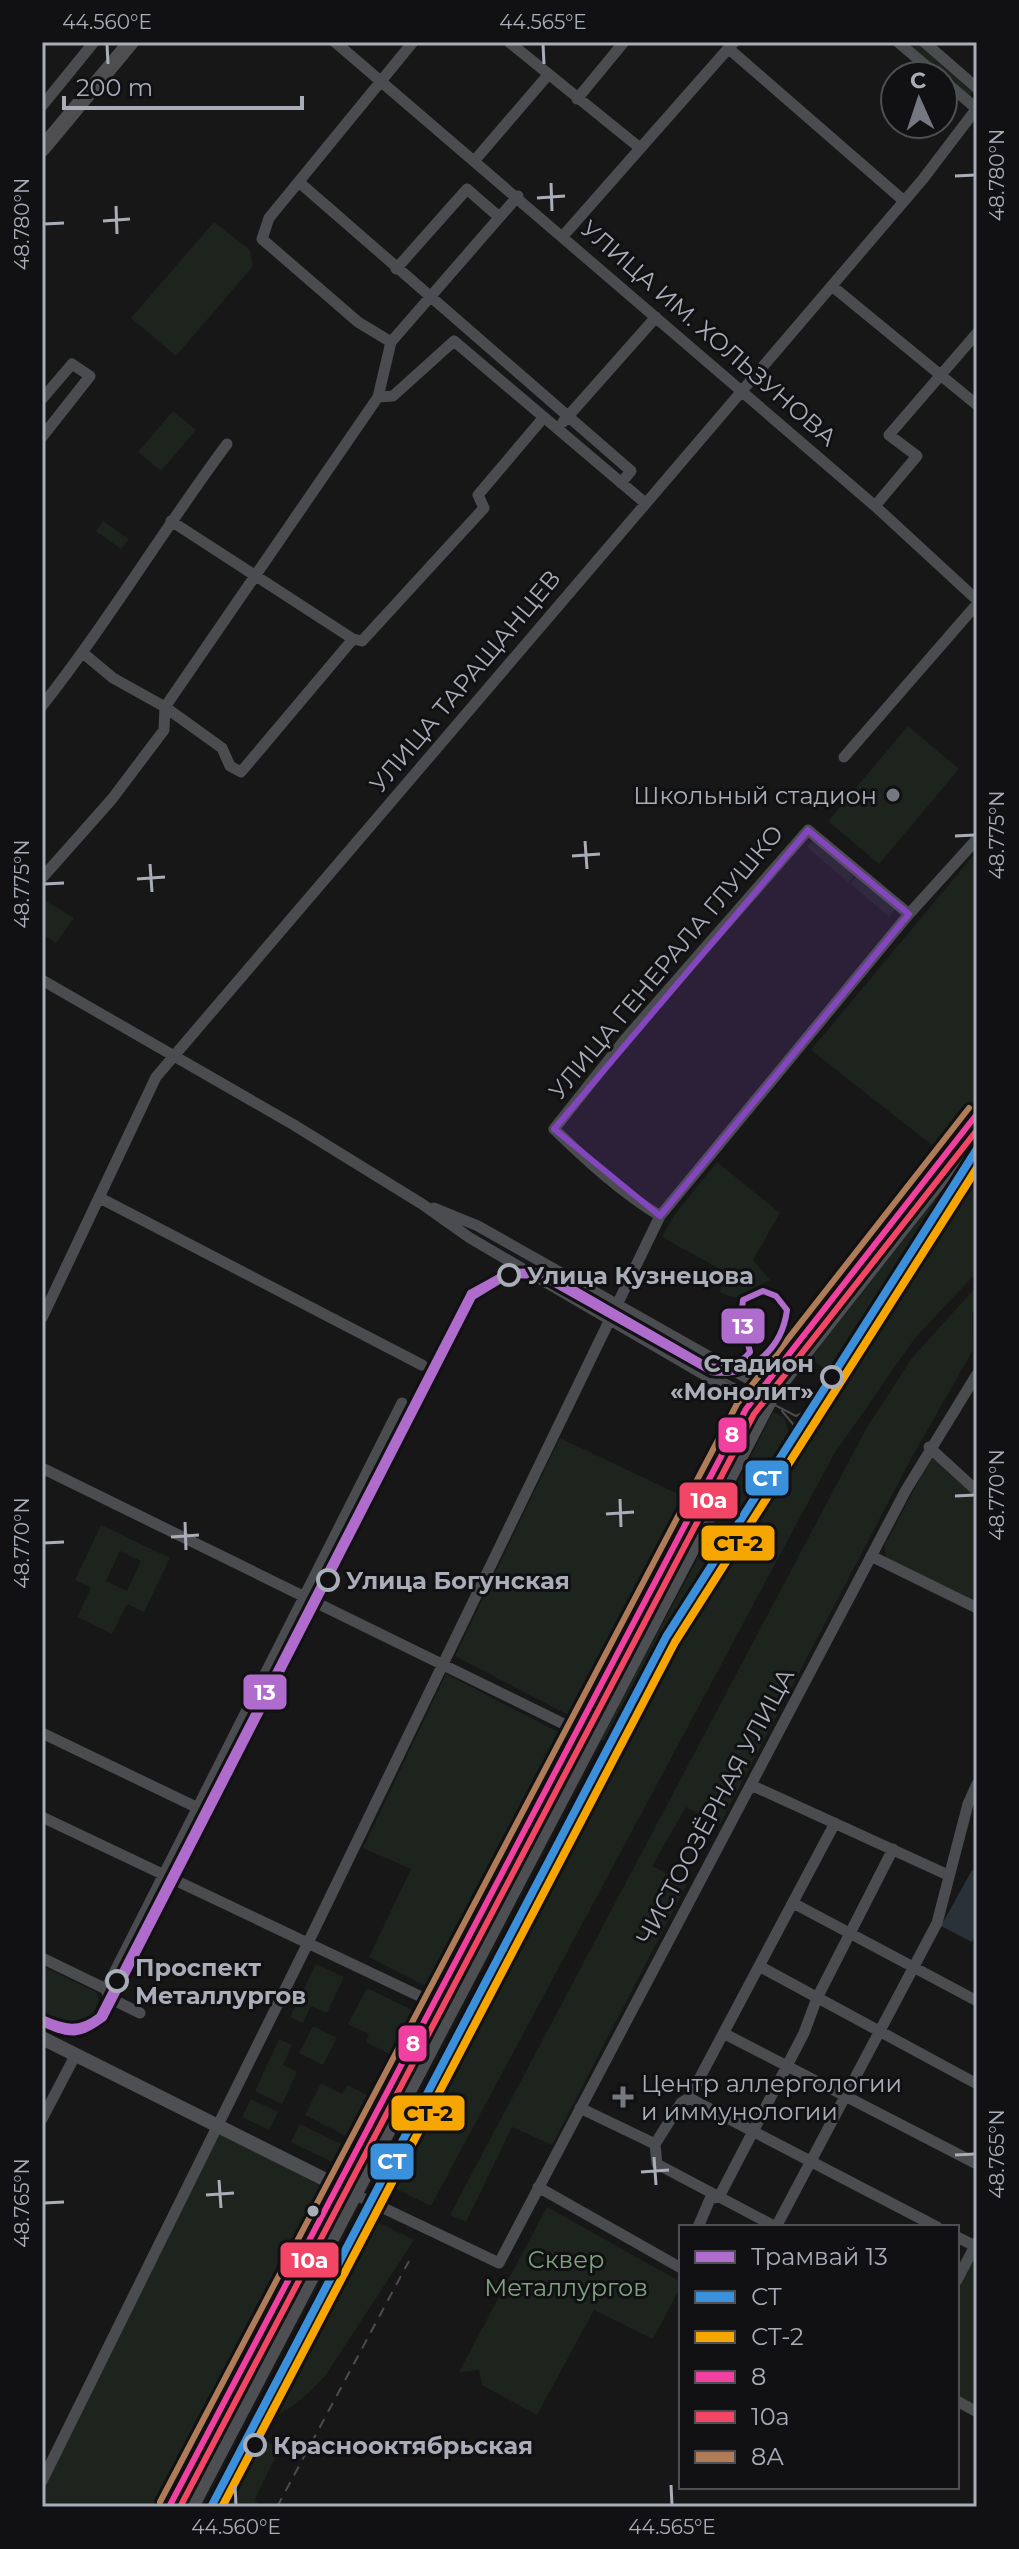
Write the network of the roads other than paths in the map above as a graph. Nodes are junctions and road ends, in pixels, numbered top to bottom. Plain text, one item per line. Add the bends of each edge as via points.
1 (94, 42) edge
2 (119, 42) edge
3 (131, 42) edge
4 (413, 42) edge
5 (509, 42) edge
6 (624, 42) edge
7 (898, 42) edge
8 (924, 42) edge
9 (340, 43) edge
10 (731, 45) edge
11 (919, 60) edge
12 (548, 75) junction
13 (383, 83) junction
14 (977, 88) edge
15 (959, 93) edge
16 (577, 99) junction
17 (42, 106) edge
18 (977, 108) edge
19 (42, 135) edge
20 (640, 148) junction
21 (42, 149) edge
22 (475, 160) junction
23 (300, 183) junction
24 (518, 196) junction
25 (904, 201) junction
26 (499, 217) junction
27 (563, 236) junction
28 (396, 269) junction
29 (832, 286) junction
30 (429, 297) junction
31 (656, 317) junction
32 (977, 333) edge
33 (391, 342) junction
34 (939, 375) junction
35 (741, 391) junction
36 (378, 397) junction
37 (42, 399) edge
38 (977, 405) edge
39 (544, 417) junction
40 (567, 417) junction
41 (557, 429) junction
42 (42, 437) edge
43 (227, 444) dead end
44 (621, 483) junction
45 (644, 502) junction
46 (875, 506) junction
47 (171, 521) junction
48 (254, 576) junction
49 (977, 602) edge
50 (357, 640) junction
51 (83, 653) junction
52 (42, 706) edge
53 (165, 707) junction
54 (844, 757) dead end
55 (977, 839) edge
56 (42, 878) edge
57 (909, 914) junction
58 (42, 980) edge
59 (173, 1058) junction
60 (977, 1114) edge
61 (977, 1134) edge
62 (100, 1198) junction
63 (422, 1204) junction
64 (660, 1216) junction
65 (616, 1306) junction
66 (42, 1318) edge
67 (609, 1318) junction
68 (422, 1365) dead end
69 (977, 1374) edge
70 (768, 1390) junction
71 (750, 1401) junction
72 (402, 1403) dead end
73 (765, 1409) junction
74 (929, 1447) junction
75 (42, 1468) edge
76 (977, 1491) edge
77 (871, 1556) junction
78 (302, 1595) junction
79 (977, 1608) edge
80 (441, 1662) junction
81 (576, 1730) junction
82 (42, 1733) edge
83 (593, 1737) junction
84 (977, 1784) edge
85 (751, 1785) junction
86 (198, 1808) junction
87 (42, 1817) edge
88 (835, 1823) junction
89 (893, 1849) junction
90 (163, 1875) junction
91 (948, 1875) junction
92 (793, 1903) junction
93 (850, 1934) junction
94 (308, 1942) junction
95 (42, 1958) edge
96 (759, 1966) junction
97 (913, 1968) junction
98 (106, 1989) junction
99 (817, 1998) junction
100 (977, 2001) edge
101 (432, 2002) junction
102 (140, 2013) dead end
103 (880, 2032) junction
104 (725, 2034) junction
105 (42, 2038) edge
106 (76, 2054) junction
107 (785, 2065) junction
108 (977, 2084) edge
109 (846, 2096) junction
110 (689, 2098) junction
111 (580, 2108) junction
112 (42, 2119) edge
113 (219, 2124) junction
114 (751, 2133) junction
115 (655, 2144) junction
116 (811, 2161) junction
117 (977, 2164) edge
118 (337, 2184) junction
119 (538, 2187) junction
120 (356, 2195) junction
121 (719, 2197) junction
122 (699, 2225) edge
123 (772, 2225) edge
124 (777, 2225) edge
125 (933, 2225) edge
126 (976, 2244) edge
127 (679, 2267) edge
128 (959, 2276) edge
129 (959, 2402) edge
130 (977, 2412) edge
131 (43, 2474) edge
132 (169, 2507) edge
133 (192, 2507) edge

1 - 17 street
2 - 19 highway
3 - 21 highway
4 - 13 street
5 - 12 street
6 - 16 street
7 - 11 street
8 - 14 street
9 - 13 street, УЛИЦА ИМ. ХОЛЬЗУНОВА
10 - 20 street
10 - 25 street
12 - 16 street
12 - 22 street
13 - 22 street, УЛИЦА ИМ. ХОЛЬЗУНОВА
13 - 23 street
15 - 18 street
16 - 20 street
18 - 25 street, УЛИЦА ТАРАЩАНЦЕВ
20 - 27 street
22 - 24 street, УЛИЦА ИМ. ХОЛЬЗУНОВА
23 - 28 street
23 - 33 street via 269,218 262,239 358,322
24 - 26 street
24 - 27 street, УЛИЦА ИМ. ХОЛЬЗУНОВА
25 - 29 street, УЛИЦА ТАРАЩАНЦЕВ
26 - 28 street via 467,189
26 - 30 street
27 - 31 street, УЛИЦА ИМ. ХОЛЬЗУНОВА
28 - 30 street
29 - 34 street
29 - 35 street, УЛИЦА ТАРАЩАНЦЕВ
30 - 33 street
30 - 40 street
31 - 35 street, УЛИЦА ИМ. ХОЛЬЗУНОВА
31 - 40 street
32 - 34 street
33 - 36 street
34 - 38 street
34 - 46 street via 889,435 917,456
35 - 45 street, УЛИЦА ТАРАЩАНЦЕВ
35 - 46 street, УЛИЦА ИМ. ХОЛЬЗУНОВА
36 - 39 street via 393,396 454,341
36 - 48 street
37 - 42 street via 72,364 90,376
39 - 41 street
39 - 50 street via 478,495 484,508
40 - 41 street
40 - 44 street via 631,471
41 - 44 street
43 - 47 street
44 - 45 street
45 - 59 street, УЛИЦА ТАРАЩАНЦЕВ
46 - 49 street, УЛИЦА ИМ. ХОЛЬЗУНОВА
47 - 48 street
47 - 51 street
48 - 50 street
48 - 53 street
49 - 54 street
50 - 53 street via 241,772 230,766 222,748
51 - 52 street
51 - 53 street via 113,678
53 - 56 street via 164,730
55 - 57 street
57 - 64 street
57 - 64 street, УЛИЦА ГЕНЕРАЛА ГЛУШКО via 808,830 627,1037 554,1129 584,1159
58 - 59 street
59 - 62 street, УЛИЦА ТАРАЩАНЦЕВ via 156,1077
59 - 63 street
60 - 70 main road
61 - 70 main road
62 - 66 street, УЛИЦА ТАРАЩАНЦЕВ
62 - 68 street
63 - 65 street via 478,1226
63 - 67 street via 461,1233
64 - 65 street
65 - 67 street
65 - 70 street
67 - 71 street
67 - 80 street
69 - 74 street, ЧИСТООЗЁРНАЯ УЛИЦА
70 - 71 main road
70 - 73 main road
71 - 73 street
71 - 81 main road
72 - 78 street
73 - 83 main road
74 - 76 street
74 - 77 street, ЧИСТООЗЁРНАЯ УЛИЦА
75 - 78 street
77 - 79 street
77 - 85 street, ЧИСТООЗЁРНАЯ УЛИЦА
78 - 80 street
78 - 86 street
80 - 81 street
80 - 94 street
81 - 83 main road
81 - 101 main road
82 - 86 street
83 - 120 main road
84 - 91 street
85 - 88 street
85 - 111 street, ЧИСТООЗЁРНАЯ УЛИЦА
86 - 90 street
87 - 90 street
88 - 89 street
88 - 92 street
89 - 91 street
89 - 93 street
90 - 94 street
90 - 98 street
91 - 97 street via 937,1923
92 - 93 street
92 - 96 street
93 - 97 street
93 - 99 street
94 - 101 street
94 - 113 street
95 - 98 street
96 - 99 street
96 - 104 street
97 - 100 street
97 - 103 street
98 - 102 street via 109,1998
99 - 103 street
99 - 107 street
101 - 118 main road
103 - 108 street
103 - 109 street
104 - 107 street
104 - 110 street
105 - 106 main road
106 - 112 street
106 - 113 main road
107 - 109 street
107 - 114 street
109 - 116 street
109 - 117 street
110 - 114 street
110 - 115 street
111 - 115 street
111 - 119 street, ЧИСТООЗЁРНАЯ УЛИЦА
113 - 118 main road
113 - 131 street
114 - 116 street
114 - 121 street
115 - 121 street via 657,2164
116 - 124 street
116 - 125 street
118 - 120 main road
118 - 132 main road
119 - 120 street, ЧИСТООЗЁРНАЯ УЛИЦА via 499,2263
119 - 127 street
120 - 133 main road
121 - 122 street via 710,2199
121 - 123 street
126 - 128 street
129 - 130 street

